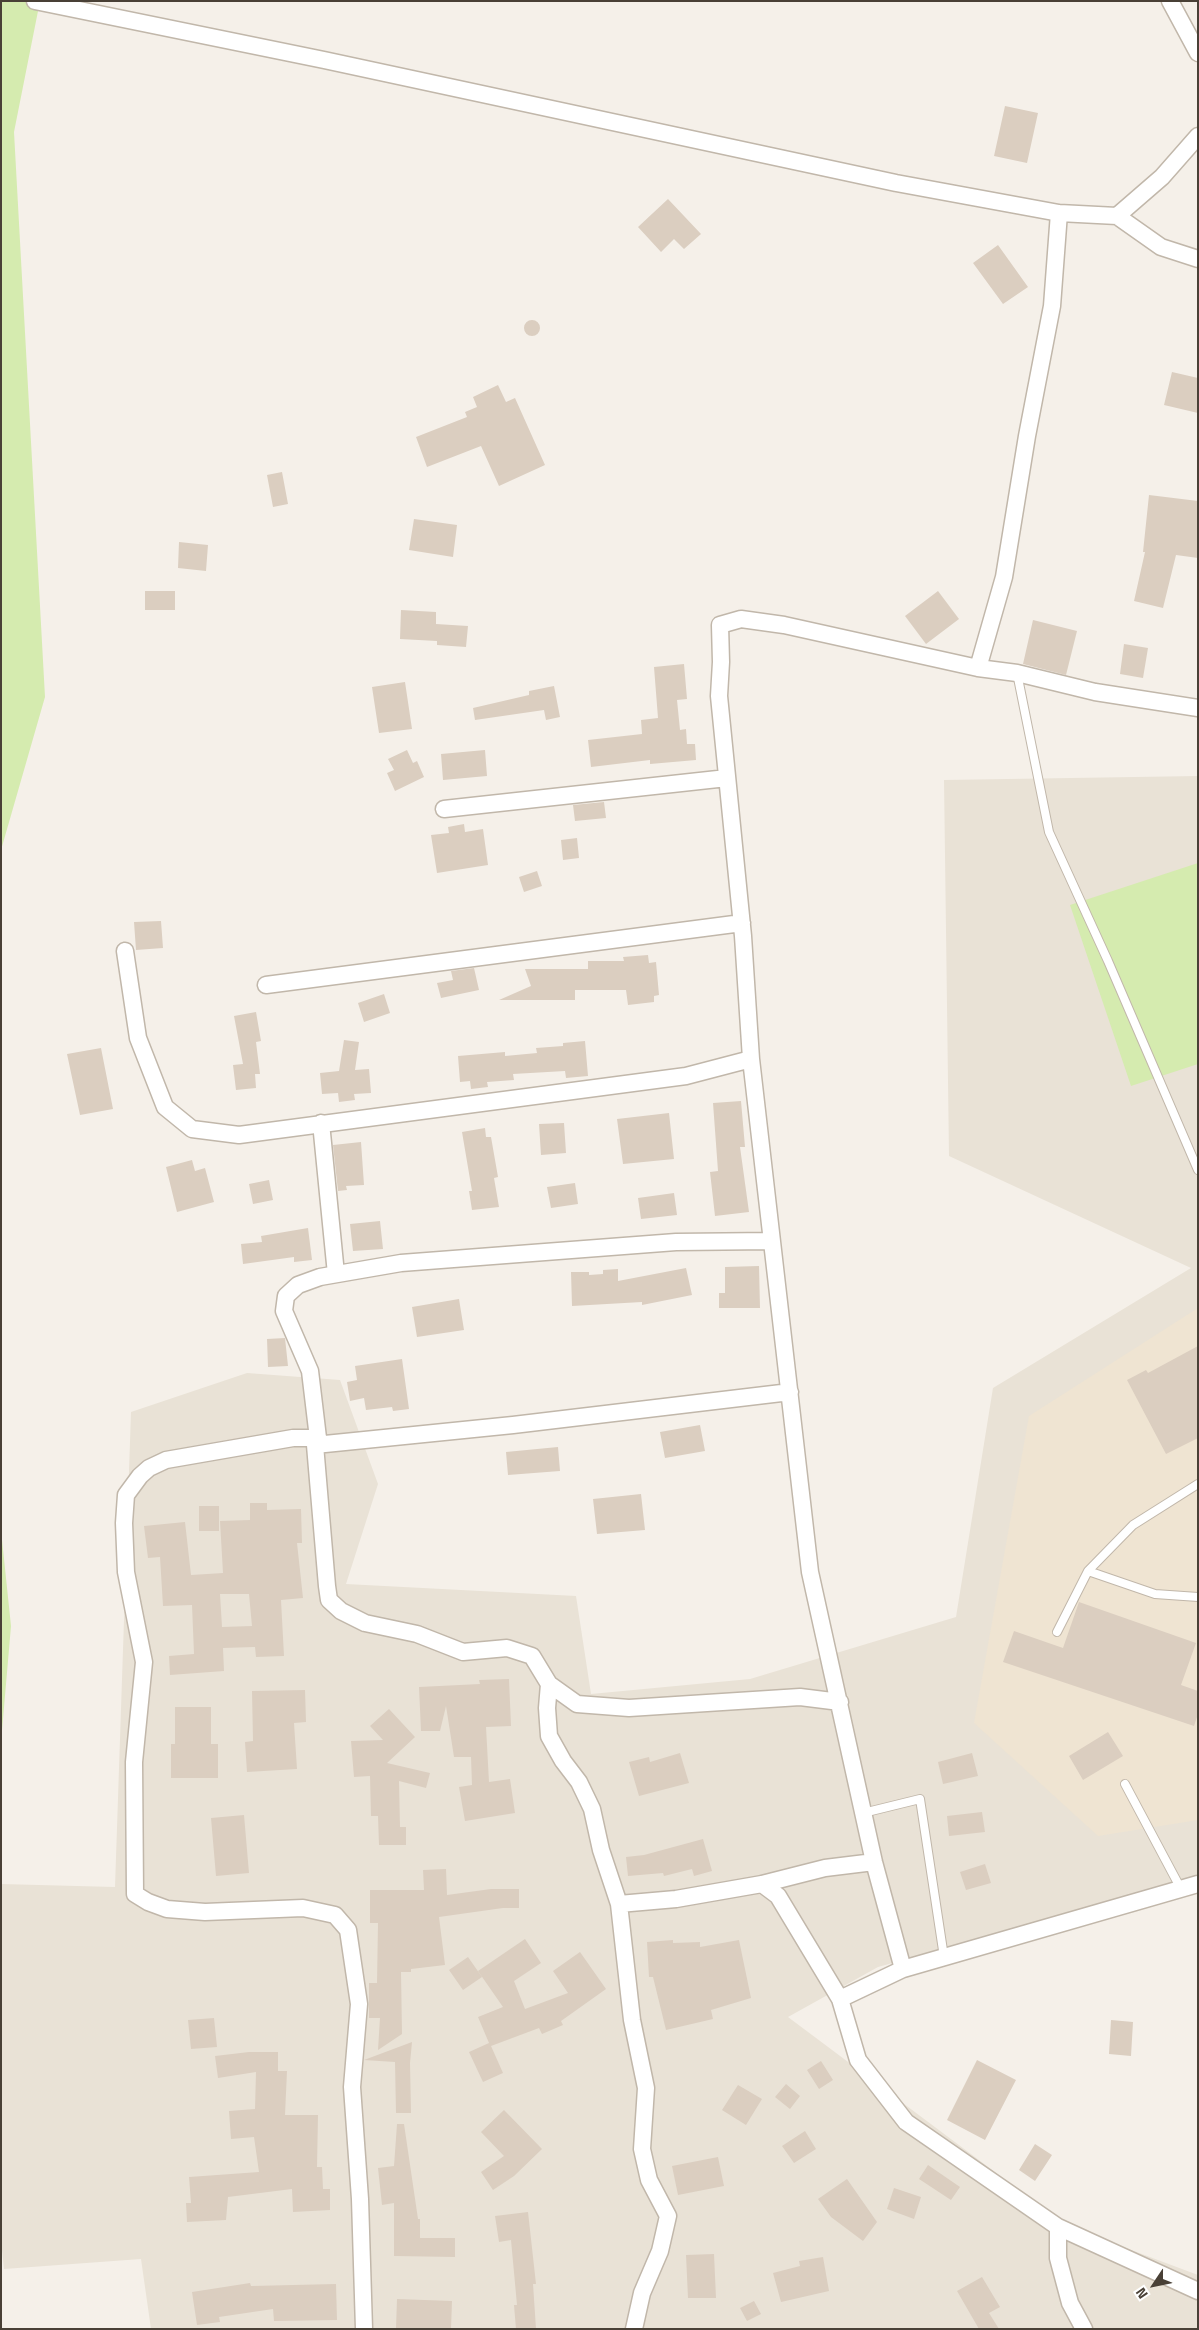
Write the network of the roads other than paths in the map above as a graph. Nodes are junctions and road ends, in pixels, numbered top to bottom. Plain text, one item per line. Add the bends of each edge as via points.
1 (35, 1) edge
2 (1170, 1) edge
3 (1198, 53) edge
4 (1198, 136) edge
5 (1059, 213) junction
6 (1117, 216) junction
7 (1198, 259) edge
8 (978, 668) junction
9 (1016, 672) junction
10 (1198, 708) edge
11 (727, 778) junction
12 (444, 809) dead end
13 (742, 923) junction
14 (125, 951) dead end
15 (266, 985) dead end
16 (751, 1059) junction
17 (321, 1123) junction
18 (1198, 1170) edge
19 (772, 1241) junction
20 (336, 1274) junction
21 (790, 1392) junction
22 (316, 1442) junction
23 (1198, 1484) edge
24 (1088, 1571) junction
25 (1198, 1597) edge
26 (1057, 1632) dead end
27 (549, 1684) junction
28 (840, 1702) junction
29 (1125, 1784) dead end
30 (863, 1813) junction
31 (874, 1862) junction
32 (762, 1884) junction
33 (1198, 1884) edge
34 (1181, 1889) junction
35 (620, 1904) junction
36 (944, 1957) junction
37 (903, 1969) junction
38 (840, 1998) junction
39 (1058, 2226) junction
40 (1198, 2291) edge
41 (364, 2329) edge
42 (634, 2329) edge
43 (1084, 2329) edge

1 - 5 street via 896,183
2 - 3 street
4 - 6 street via 1162,177
5 - 6 street
5 - 8 street via 1052,306 1004,577
6 - 7 street via 1161,247
8 - 9 street
8 - 11 street via 784,625 741,619 720,625 719,696
9 - 10 street via 1095,692
9 - 18 lane via 1049,832
11 - 12 street
11 - 13 street
13 - 15 street
13 - 16 street
14 - 17 street via 138,1038 165,1107 192,1129 239,1135
16 - 17 street via 686,1076
16 - 19 street
17 - 20 street
19 - 20 street via 666,1242 401,1263
19 - 21 street
20 - 22 street via 298,1285 286,1296 284,1311 310,1371
21 - 22 street via 513,1425
21 - 28 street via 810,1572
22 - 27 street via 330,1600 365,1623 417,1634 463,1652 507,1648 532,1656
22 - 41 street via 292,1438 166,1460 149,1468 126,1495 126,1572 144,1662 134,1762 134,1867 136,1894 167,1909 205,1912 303,1908 335,1915 348,1930 359,2004 352,2087
23 - 24 lane via 1133,1526
24 - 25 lane via 1156,1594
24 - 26 lane
27 - 28 street via 577,1704 629,1708 800,1697
27 - 35 street via 549,1736 592,1809 601,1850
28 - 30 street
29 - 34 lane
30 - 31 street
30 - 36 lane via 920,1799
31 - 32 street via 826,1868
31 - 37 street
32 - 35 street via 676,1899
32 - 38 street via 778,1896
33 - 34 street
34 - 36 street
35 - 42 street via 632,2020 646,2088 642,2149 649,2180 668,2216 660,2251 642,2293
36 - 37 street
37 - 38 street
38 - 39 street via 858,2060 906,2122
39 - 40 street
39 - 43 street via 1058,2258 1070,2303

